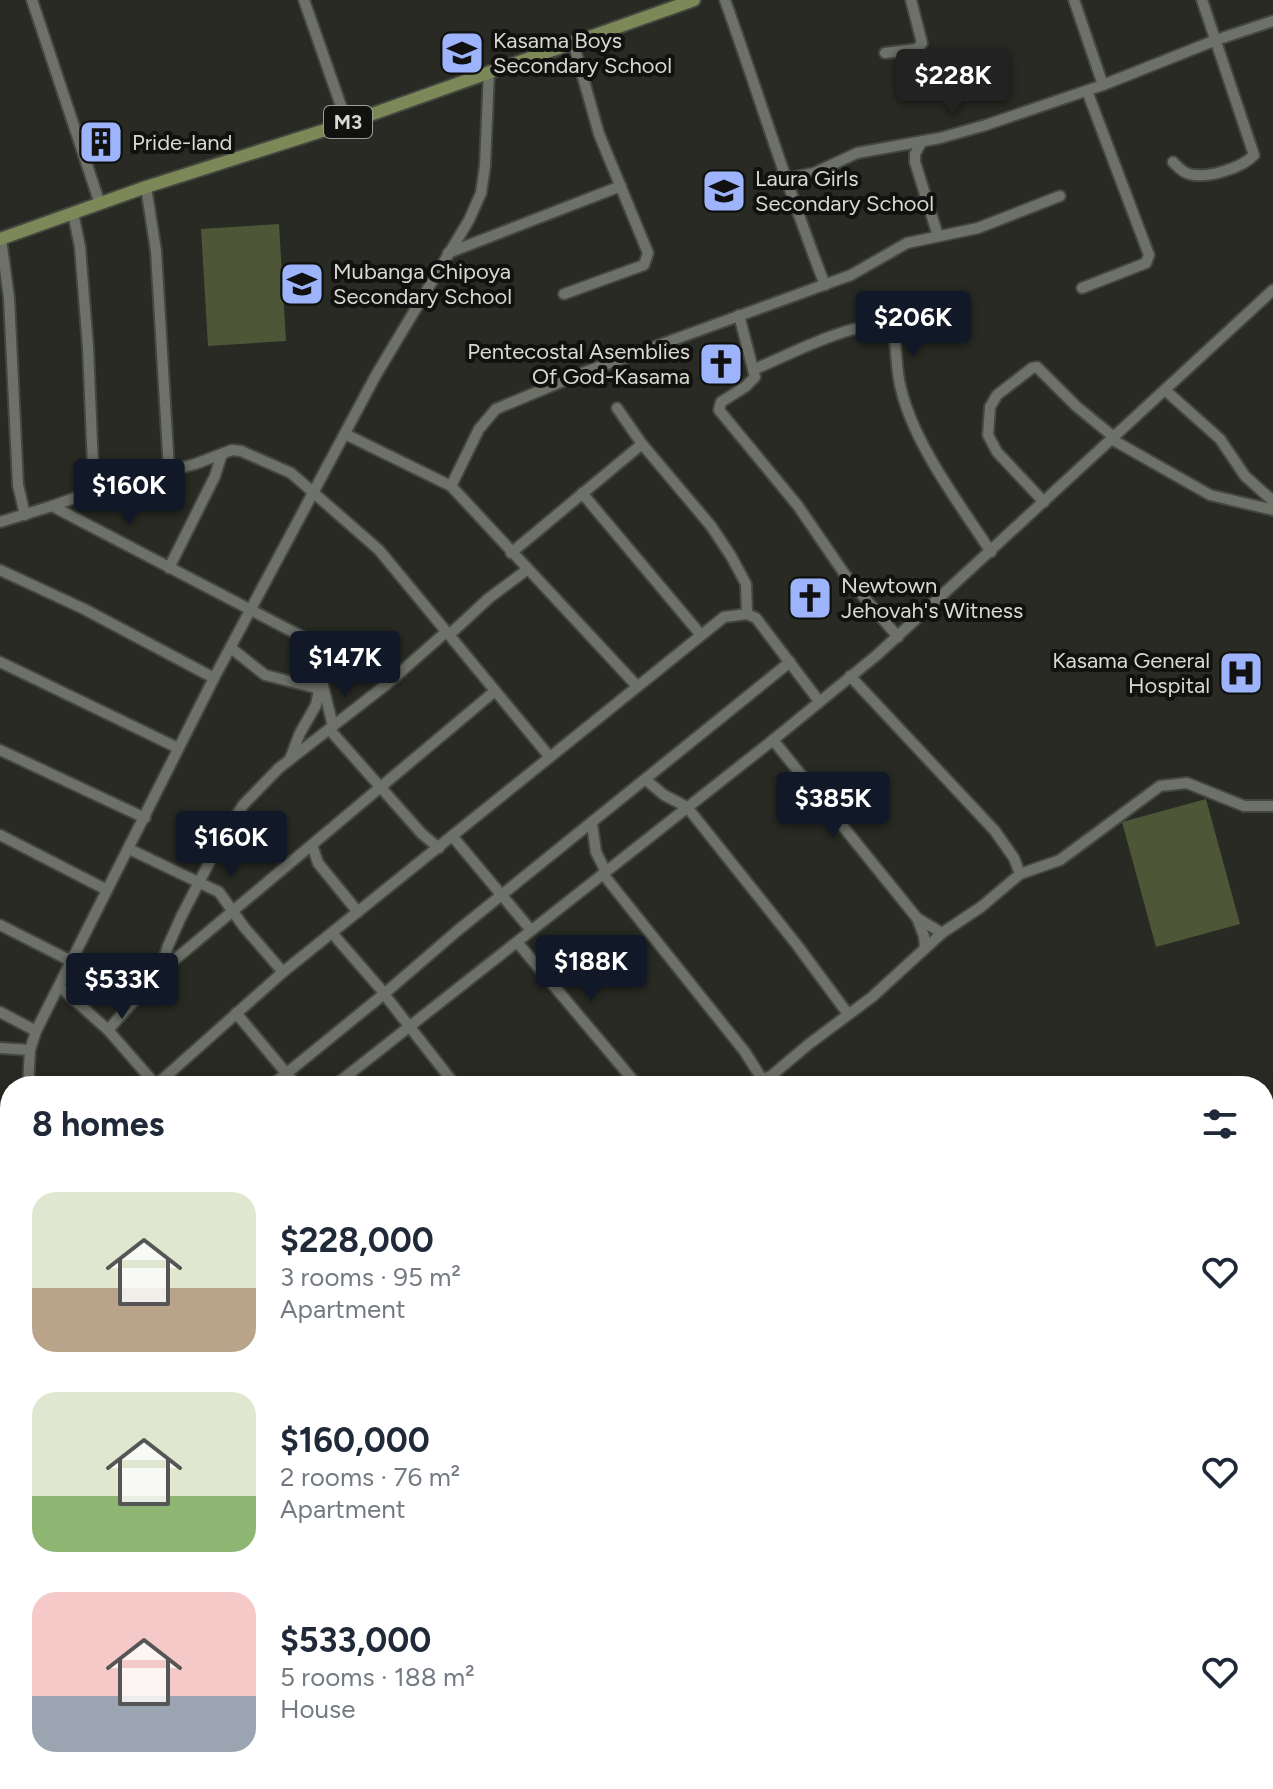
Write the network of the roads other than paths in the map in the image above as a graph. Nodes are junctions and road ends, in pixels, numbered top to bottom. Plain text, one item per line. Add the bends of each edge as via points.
1 (32, 0) edge
2 (304, 0) edge
3 (694, 0) edge
4 (725, 0) edge
5 (911, 0) edge
6 (1074, 0) edge
7 (1202, 0) edge
8 (1273, 21) edge
9 (1216, 40) junction
10 (573, 42) junction
11 (885, 53) dead end
12 (489, 71) junction
13 (1103, 85) junction
14 (1087, 91) junction
15 (347, 123) junction
16 (922, 141) junction
17 (1173, 162) dead end
18 (784, 179) junction
19 (621, 186) junction
20 (146, 187) junction
21 (1060, 196) dead end
22 (100, 204) junction
23 (73, 213) junction
24 (938, 236) junction
25 (1, 239) edge
26 (447, 254) junction
27 (825, 285) junction
28 (1082, 288) dead end
29 (1273, 290) edge
30 (564, 294) dead end
31 (739, 315) junction
32 (755, 369) junction
33 (1165, 390) junction
34 (617, 408) dead end
35 (345, 434) junction
36 (1114, 439) junction
37 (642, 444) junction
38 (222, 454) junction
39 (169, 470) junction
40 (451, 486) junction
41 (94, 491) junction
42 (582, 493) junction
43 (314, 494) junction
44 (1271, 497) edge
45 (1044, 502) junction
46 (1248, 505) junction
47 (52, 506) junction
48 (1273, 510) edge
49 (25, 515) junction
50 (0, 522) edge
51 (991, 552) junction
52 (511, 553) junction
53 (169, 568) junction
54 (528, 569) junction
55 (0, 570) edge
56 (251, 610) junction
57 (747, 614) junction
58 (448, 633) junction
59 (701, 635) junction
60 (898, 637) junction
61 (231, 648) junction
62 (0, 662) edge
63 (790, 662) junction
64 (850, 676) junction
65 (214, 678) junction
66 (321, 685) junction
67 (637, 686) junction
68 (495, 691) junction
69 (819, 701) junction
70 (331, 728) junction
71 (773, 740) junction
72 (178, 748) junction
73 (0, 750) edge
74 (549, 756) junction
75 (290, 759) junction
76 (646, 780) junction
77 (380, 787) junction
78 (1273, 806) edge
79 (687, 807) junction
80 (145, 818) junction
81 (592, 824) junction
82 (0, 835) edge
83 (453, 837) junction
84 (312, 845) junction
85 (439, 848) junction
86 (129, 849) junction
87 (1014, 858) junction
88 (1034, 868) junction
89 (605, 873) junction
90 (1020, 874) junction
91 (201, 883) junction
92 (107, 890) junction
93 (501, 897) junction
94 (233, 912) junction
95 (358, 912) junction
96 (917, 918) junction
97 (0, 925) edge
98 (530, 929) junction
99 (332, 933) junction
100 (942, 933) junction
101 (517, 942) junction
102 (925, 948) junction
103 (71, 961) junction
104 (283, 972) junction
105 (159, 973) junction
106 (59, 986) junction
107 (385, 994) junction
108 (0, 1012) edge
109 (236, 1013) junction
110 (848, 1014) junction
111 (410, 1026) junction
112 (108, 1030) junction
113 (36, 1031) junction
114 (0, 1048) edge
115 (30, 1050) junction
116 (287, 1073) junction
117 (29, 1076) edge
118 (147, 1076) edge
119 (166, 1076) edge
120 (283, 1076) edge
121 (289, 1076) edge
122 (347, 1076) edge
123 (448, 1076) edge
124 (629, 1076) edge
125 (755, 1076) edge
126 (771, 1076) edge
127 (0, 1462) edge
128 (0, 1471) edge

1 - 22 street
2 - 15 street
3 - 10 main road, M3
4 - 18 street
5 - 11 street via 922,43 917,49
6 - 13 street
7 - 9 street
8 - 9 street
9 - 13 street
9 - 17 street via 1254,155 1232,167 1197,175
10 - 12 main road, M3
10 - 19 street via 599,134
12 - 15 main road, M3
12 - 26 street via 481,193
13 - 14 street
14 - 16 street
14 - 28 street via 1149,255 1146,263
15 - 20 main road, M3
16 - 18 street via 857,153 814,173
16 - 24 street via 915,162
18 - 27 street
19 - 26 street
19 - 30 street via 648,259
20 - 22 main road, M3
20 - 39 street via 157,272
21 - 24 street via 978,228
22 - 23 main road, M3
23 - 25 main road, M3
23 - 41 street via 86,317
24 - 27 street via 907,243
25 - 49 street via 18,485
26 - 35 street
27 - 31 street
29 - 33 street
31 - 32 street
31 - 40 street via 496,409 479,429
32 - 51 street via 849,331 887,328 894,334 897,373 910,417
32 - 60 street via 752,382 721,402 719,410
33 - 36 street
33 - 44 street via 1220,439 1245,476
34 - 37 street
35 - 40 street
35 - 43 street
36 - 45 street
36 - 45 street via 1037,367 997,395 990,407 988,435
36 - 46 street via 1210,495
37 - 42 street
37 - 57 street via 731,556 746,584
38 - 39 street
38 - 43 street via 241,451 291,473
38 - 53 street
39 - 41 street
40 - 52 street
41 - 47 street
42 - 52 street
42 - 59 street
43 - 56 street
43 - 58 street via 379,550
44 - 46 street
45 - 51 street
46 - 48 street
47 - 49 street
47 - 53 street
49 - 50 street
51 - 60 street
52 - 54 street
53 - 56 street
54 - 58 street
54 - 67 street
55 - 65 street
56 - 61 street
56 - 66 street via 324,651
57 - 59 street via 724,617
57 - 63 street via 756,618
58 - 68 street
58 - 70 street
59 - 67 street
60 - 64 street
61 - 65 street
61 - 66 street via 265,675
62 - 72 street
63 - 69 street
63 - 76 street
64 - 69 street
64 - 87 street
65 - 72 street
66 - 70 street
66 - 75 street
67 - 74 street
68 - 74 street
68 - 77 street
69 - 71 street
70 - 75 street
70 - 77 street
71 - 79 street
71 - 96 street
72 - 80 street
73 - 80 street
74 - 83 street
75 - 91 street via 234,817
76 - 79 street
76 - 81 street
77 - 84 street
77 - 85 street
78 - 88 street via 1244,806 1187,783 1160,786 1077,849
79 - 89 street
79 - 110 street
80 - 86 street
81 - 89 street
81 - 93 street
82 - 92 street
83 - 85 street
83 - 93 street
84 - 94 street
84 - 95 street via 318,863
85 - 95 street
86 - 91 street
86 - 92 street
87 - 88 street
87 - 90 street
88 - 90 street
89 - 98 street
89 - 125 street via 745,1052
90 - 100 street
91 - 94 street via 219,892
91 - 105 street
92 - 103 street
93 - 98 street
93 - 107 street
94 - 104 street
94 - 105 street
95 - 99 street
96 - 100 street
96 - 102 street
97 - 103 street
98 - 101 street
99 - 104 street
99 - 107 street
100 - 102 street
101 - 111 street
101 - 124 street
102 - 110 street
103 - 106 street
104 - 109 street
105 - 112 street
106 - 112 street
106 - 113 street
107 - 111 street
107 - 116 street
108 - 113 street
109 - 116 street
109 - 119 street
110 - 126 street
111 - 122 street
111 - 123 street
112 - 118 street
113 - 115 street
114 - 115 street
115 - 117 street
116 - 120 street
116 - 121 street
127 - 128 street

